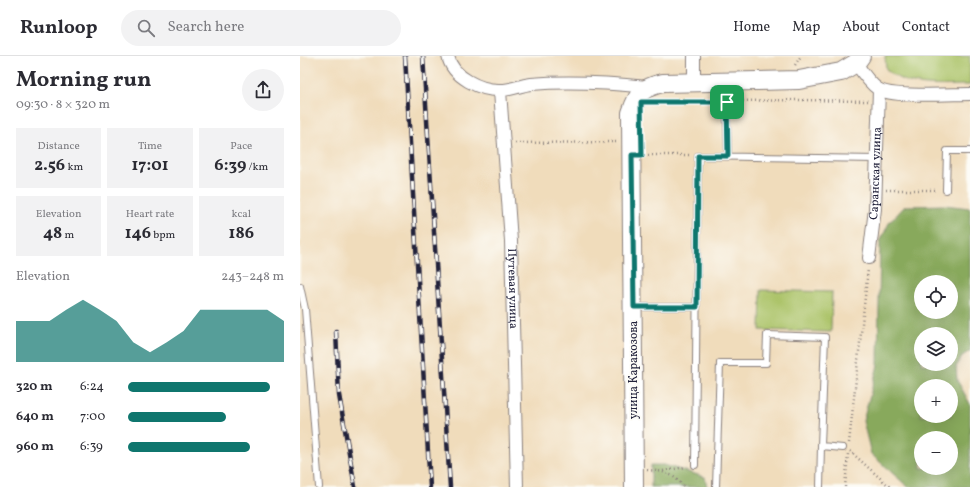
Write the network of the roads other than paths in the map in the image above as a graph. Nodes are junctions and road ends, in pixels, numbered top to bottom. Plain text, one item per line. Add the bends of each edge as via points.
1 (448, 56) edge
2 (694, 56) edge
3 (859, 60) edge
4 (726, 81) junction
5 (694, 82) junction
6 (500, 91) junction
7 (970, 94) edge
8 (648, 95) junction
9 (878, 96) junction
10 (970, 151) edge
11 (728, 156) junction
12 (876, 159) junction
13 (946, 190) road end
14 (869, 258) road end
15 (300, 286) edge
16 (634, 307) junction
17 (697, 307) junction
18 (821, 446) junction
19 (846, 449) road end
20 (695, 465) road end
21 (318, 487) edge
22 (517, 487) edge
23 (634, 487) edge
24 (716, 487) edge
25 (820, 487) edge

1 - 6 street via 456,73 470,82
2 - 5 street
3 - 4 main road via 841,72 799,80
3 - 9 street via 864,74
4 - 5 main road
4 - 11 lane
5 - 8 main road via 663,84
6 - 8 street via 530,84 604,82
6 - 22 street, Путевая улица via 511,241
7 - 9 street
8 - 16 main road, улица Каракозова via 636,97 631,113
9 - 12 street, Саранская улица
10 - 13 lane via 947,150
11 - 12 lane
11 - 17 lane via 698,156
12 - 14 street, Саранская улица
15 - 21 lane
16 - 17 lane
16 - 23 main road, улица Каракозова
17 - 20 lane
18 - 19 lane
18 - 24 lane via 824,337 767,335 766,363 720,363
18 - 25 lane

